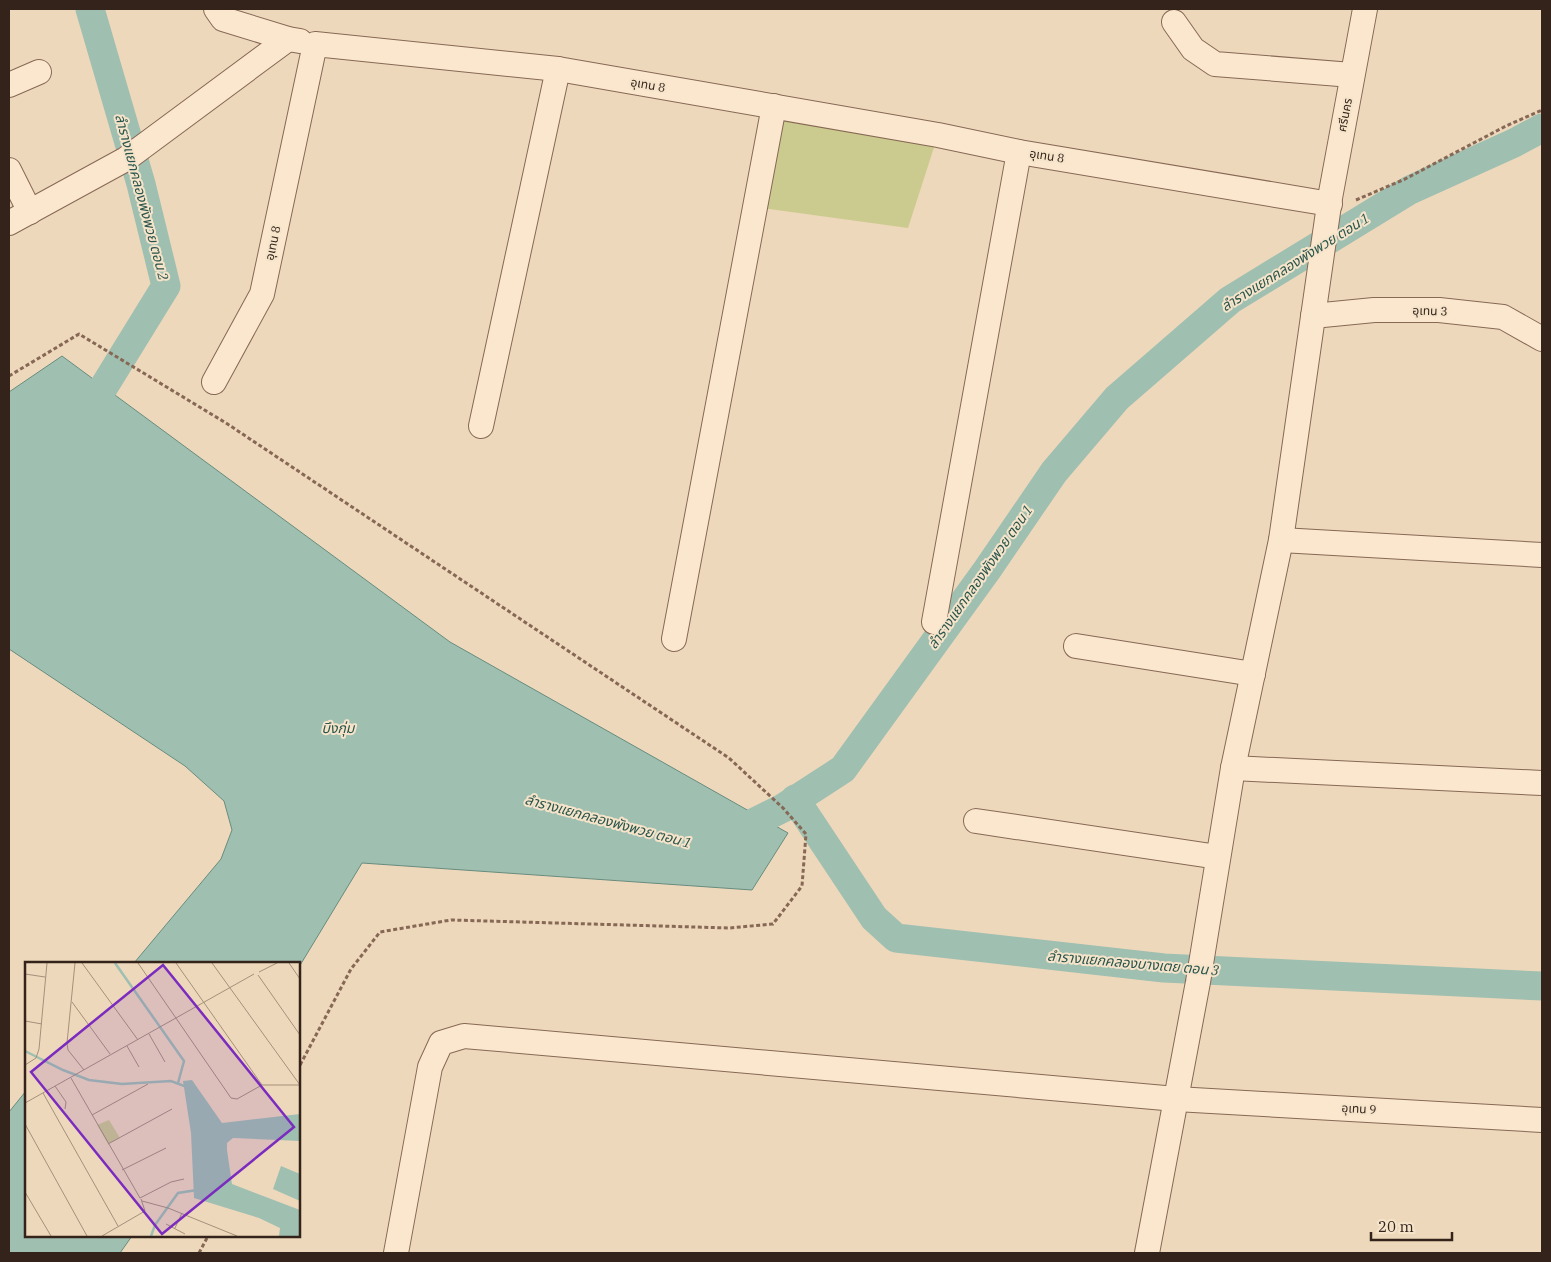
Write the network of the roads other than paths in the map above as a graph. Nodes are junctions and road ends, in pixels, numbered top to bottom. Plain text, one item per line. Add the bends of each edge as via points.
1 (216, 9) edge
2 (1365, 9) edge
3 (1174, 22) dead end
4 (288, 39) junction
5 (315, 44) junction
6 (558, 69) junction
7 (39, 72) dead end
8 (1352, 75) junction
9 (9, 85) edge
10 (774, 106) junction
11 (1019, 152) junction
12 (9, 170) edge
13 (30, 212) junction
14 (1328, 212) junction
15 (9, 223) edge
16 (1313, 312) junction
17 (1542, 339) edge
18 (214, 382) dead end
19 (481, 426) dead end
20 (1281, 540) junction
21 (1542, 554) edge
22 (934, 622) dead end
23 (674, 639) dead end
24 (1076, 646) dead end
25 (1253, 674) junction
26 (1234, 768) junction
27 (1542, 783) edge
28 (976, 821) dead end
29 (1218, 857) junction
30 (1176, 1099) junction
31 (1542, 1120) edge
32 (396, 1253) edge
33 (1147, 1253) edge

1 - 4 street via 223,20
2 - 8 street, ศรีนคร
3 - 8 street via 1193,48 1215,64
4 - 5 street
4 - 13 street via 135,153
5 - 6 street, อุเทน 8
5 - 18 street, อุเทน 8 via 262,294
6 - 10 street, อุเทน 8
6 - 19 street
7 - 9 street
8 - 14 street, ศรีนคร
10 - 11 street, อุเทน 8
10 - 23 street
11 - 14 street, อุเทน 8
11 - 22 street
12 - 13 street
13 - 15 street
14 - 16 street, ศรีนคร
16 - 17 street, อุเทน 3 via 1448,311 1503,316
16 - 20 street, ศรีนคร
20 - 21 street
20 - 25 street, ศรีนคร
24 - 25 street
25 - 26 street, ศรีนคร
26 - 27 street
26 - 29 street, ศรีนคร
28 - 29 street
29 - 30 street, ศรีนคร
30 - 31 street, อุเทน 9
30 - 32 street, อุเทน 9 via 464,1036 442,1043 430,1067
30 - 33 street, ศรีนคร

